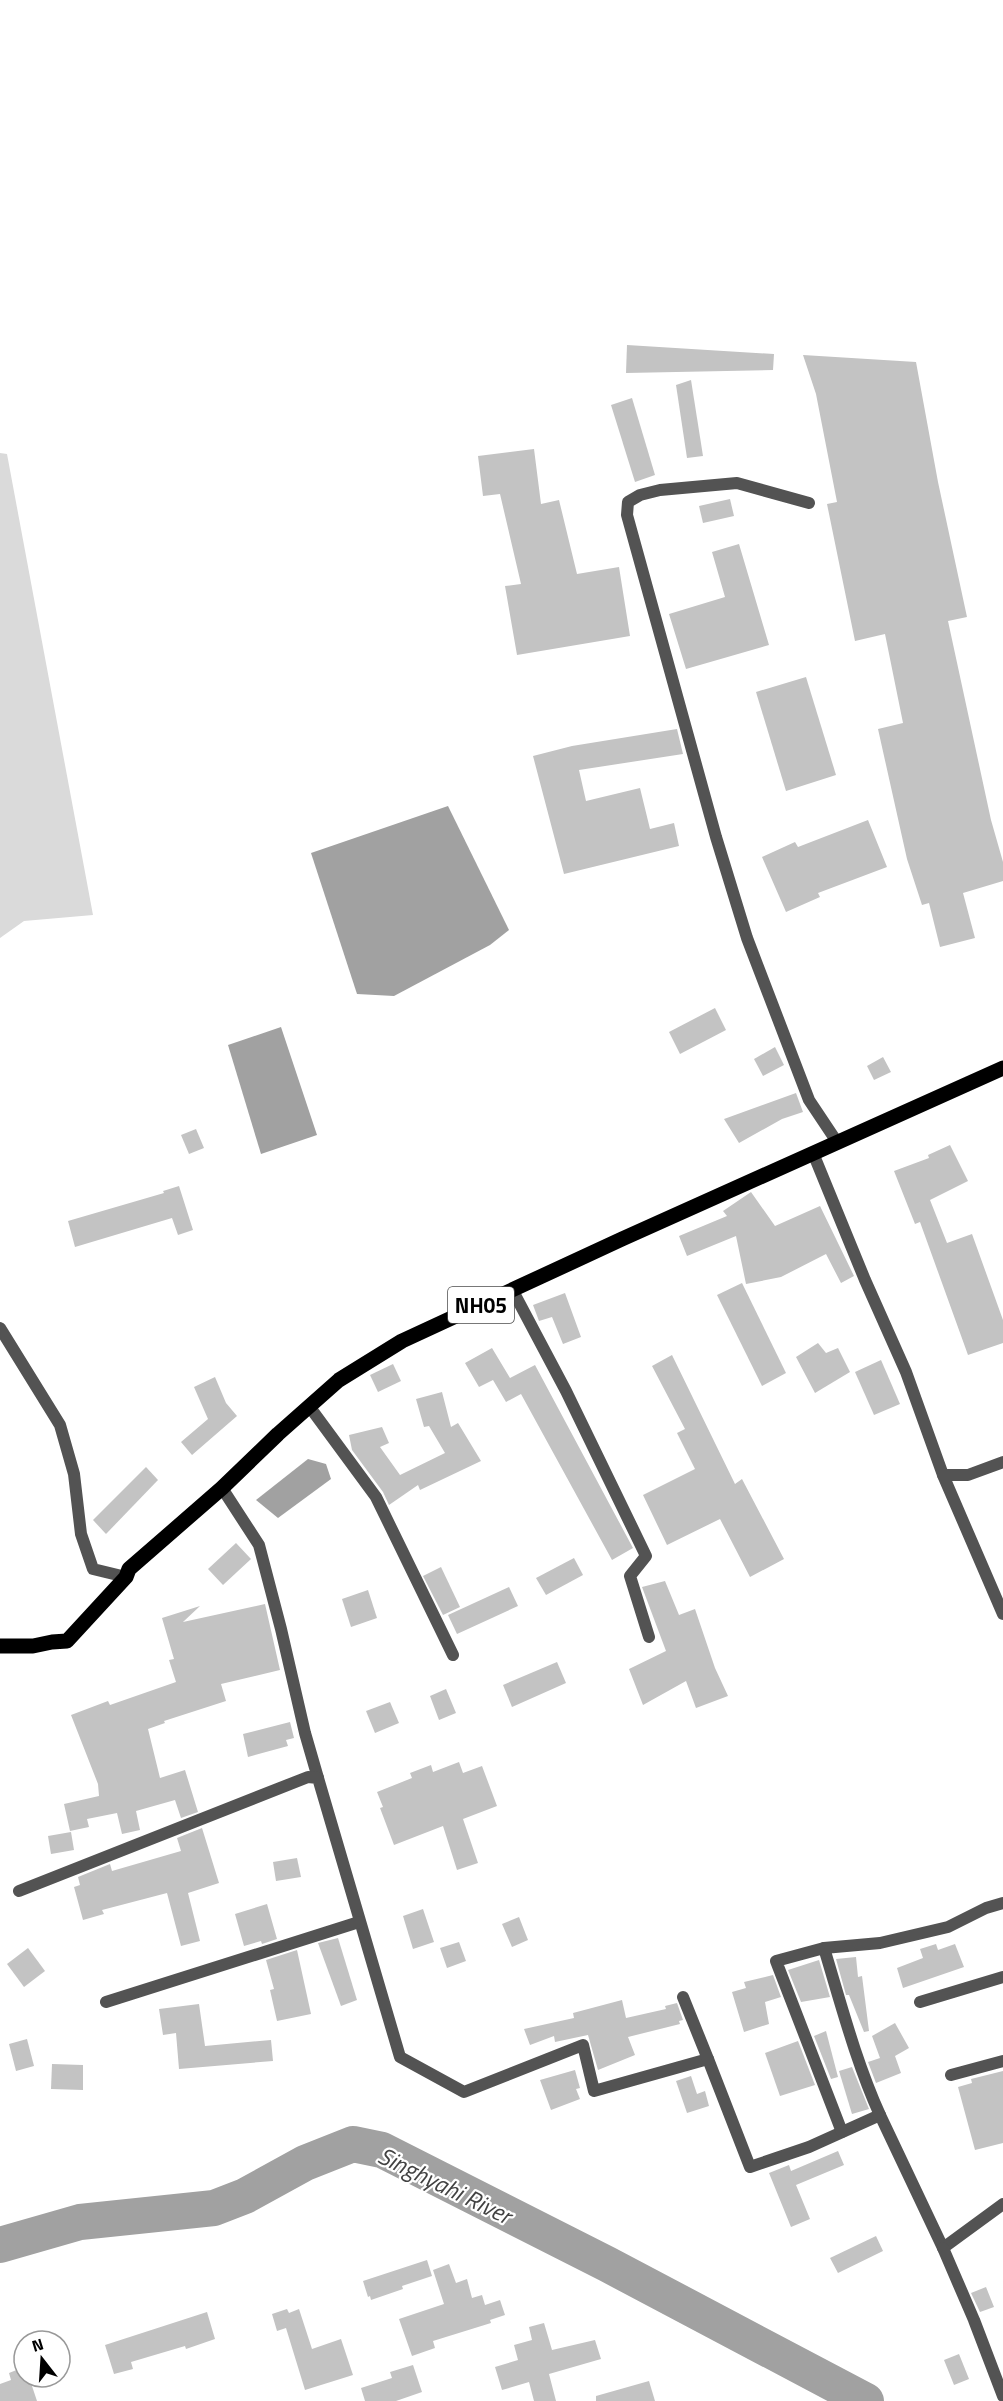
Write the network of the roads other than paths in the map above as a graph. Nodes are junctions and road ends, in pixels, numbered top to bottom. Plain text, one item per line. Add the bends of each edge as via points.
1 (809, 503) dead end
2 (1003, 1068) edge
3 (837, 1142) junction
4 (813, 1153) junction
5 (513, 1291) junction
6 (0, 1328) edge
7 (309, 1406) junction
8 (1003, 1462) edge
9 (943, 1475) junction
10 (222, 1488) junction
11 (126, 1577) junction
12 (1003, 1614) edge
13 (649, 1637) dead end
14 (0, 1646) edge
15 (453, 1656) dead end
16 (318, 1778) junction
17 (19, 1891) dead end
18 (1003, 1903) edge
19 (359, 1922) junction
20 (824, 1948) junction
21 (1003, 1977) edge
22 (683, 1997) dead end
23 (106, 2002) dead end
24 (920, 2002) dead end
25 (708, 2059) junction
26 (1003, 2061) edge
27 (951, 2075) dead end
28 (880, 2115) junction
29 (842, 2132) junction
30 (1003, 2204) edge
31 (943, 2248) junction
32 (1003, 2396) edge

1 - 3 street via 737,483 640,495 628,502 627,515 747,938 809,1100
2 - 3 main road, NH05
3 - 4 main road, NH05
4 - 5 main road, NH05
4 - 9 street via 906,1372
5 - 7 main road, NH05 via 402,1341 339,1380
5 - 13 street via 646,1556 630,1576
6 - 11 street via 60,1425 74,1474 81,1534 93,1569
7 - 10 main road, NH05
7 - 15 street via 376,1497
8 - 9 street via 968,1475
9 - 12 street
10 - 11 main road, NH05 via 129,1569
10 - 16 street via 259,1545
11 - 14 main road, NH05 via 67,1641
16 - 17 street via 308,1777
16 - 19 street
18 - 20 street via 948,1927 880,1943
19 - 23 street
19 - 25 street via 400,2057 465,2092 583,2044 594,2091
20 - 28 street
20 - 29 street via 776,1961
21 - 24 street
22 - 25 street
25 - 29 street via 750,2167
26 - 27 street
28 - 29 street
28 - 31 street
30 - 31 street
31 - 32 street

